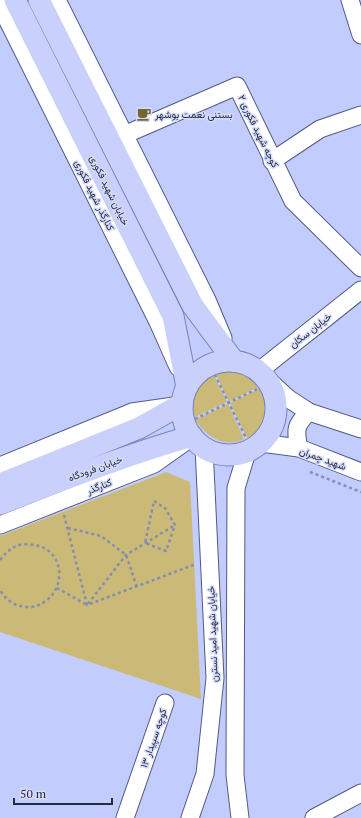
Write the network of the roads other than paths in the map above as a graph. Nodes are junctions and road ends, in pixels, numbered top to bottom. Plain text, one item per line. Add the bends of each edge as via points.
1 (16, 0) edge
2 (39, 0) edge
3 (57, 0) edge
4 (350, 0) edge
5 (0, 5) edge
6 (361, 35) edge
7 (361, 115) edge
8 (124, 135) junction
9 (272, 161) junction
10 (361, 268) edge
11 (361, 290) edge
12 (233, 360) junction
13 (263, 379) junction
14 (309, 412) junction
15 (192, 419) junction
16 (361, 429) edge
17 (251, 444) junction
18 (299, 448) junction
19 (0, 466) edge
20 (361, 472) edge
21 (0, 484) edge
22 (0, 504) edge
23 (0, 525) edge
24 (215, 678) junction
25 (236, 678) junction
26 (165, 703) dead end
27 (361, 793) edge
28 (243, 817) edge
29 (125, 818) edge
30 (190, 818) edge
31 (314, 818) edge

1 - 15 main road, خیابان شهید فکوری via 173,316
2 - 12 main road via 193,306
3 - 8 street
4 - 6 street
5 - 15 street, کنارگذر شهید فکوری via 158,322
7 - 9 street via 320,129
8 - 9 street, کوچه شهید فکوری ۲ via 237,86
8 - 12 street via 207,300
9 - 10 street, کوچه شهید فکوری ۲ via 293,200
11 - 13 street, خیابان سکان
12 - 13 main road via 247,363
12 - 15 main road via 218,361 205,366 194,376
13 - 14 street
13 - 17 main road via 275,396 277,413 272,429
14 - 16 street
14 - 18 street via 300,420 296,433
15 - 17 main road via 217,453 228,455
15 - 19 street via 132,412
15 - 21 main road, خیابان فرودگاه via 139,428
15 - 22 main road, خیابان فرودگاه via 141,451
15 - 23 street, کنارگذر via 154,464
15 - 24 street, خیابان شهید امید نسترن via 209,562
17 - 18 street, شهید چمران
17 - 25 street via 236,488
18 - 20 street, شهید چمران
24 - 25 street
24 - 30 street, خیابان شهید امید نسترن via 205,774
25 - 28 street via 235,775
26 - 29 street, کوچه سپیدار ۱۳
27 - 31 street

